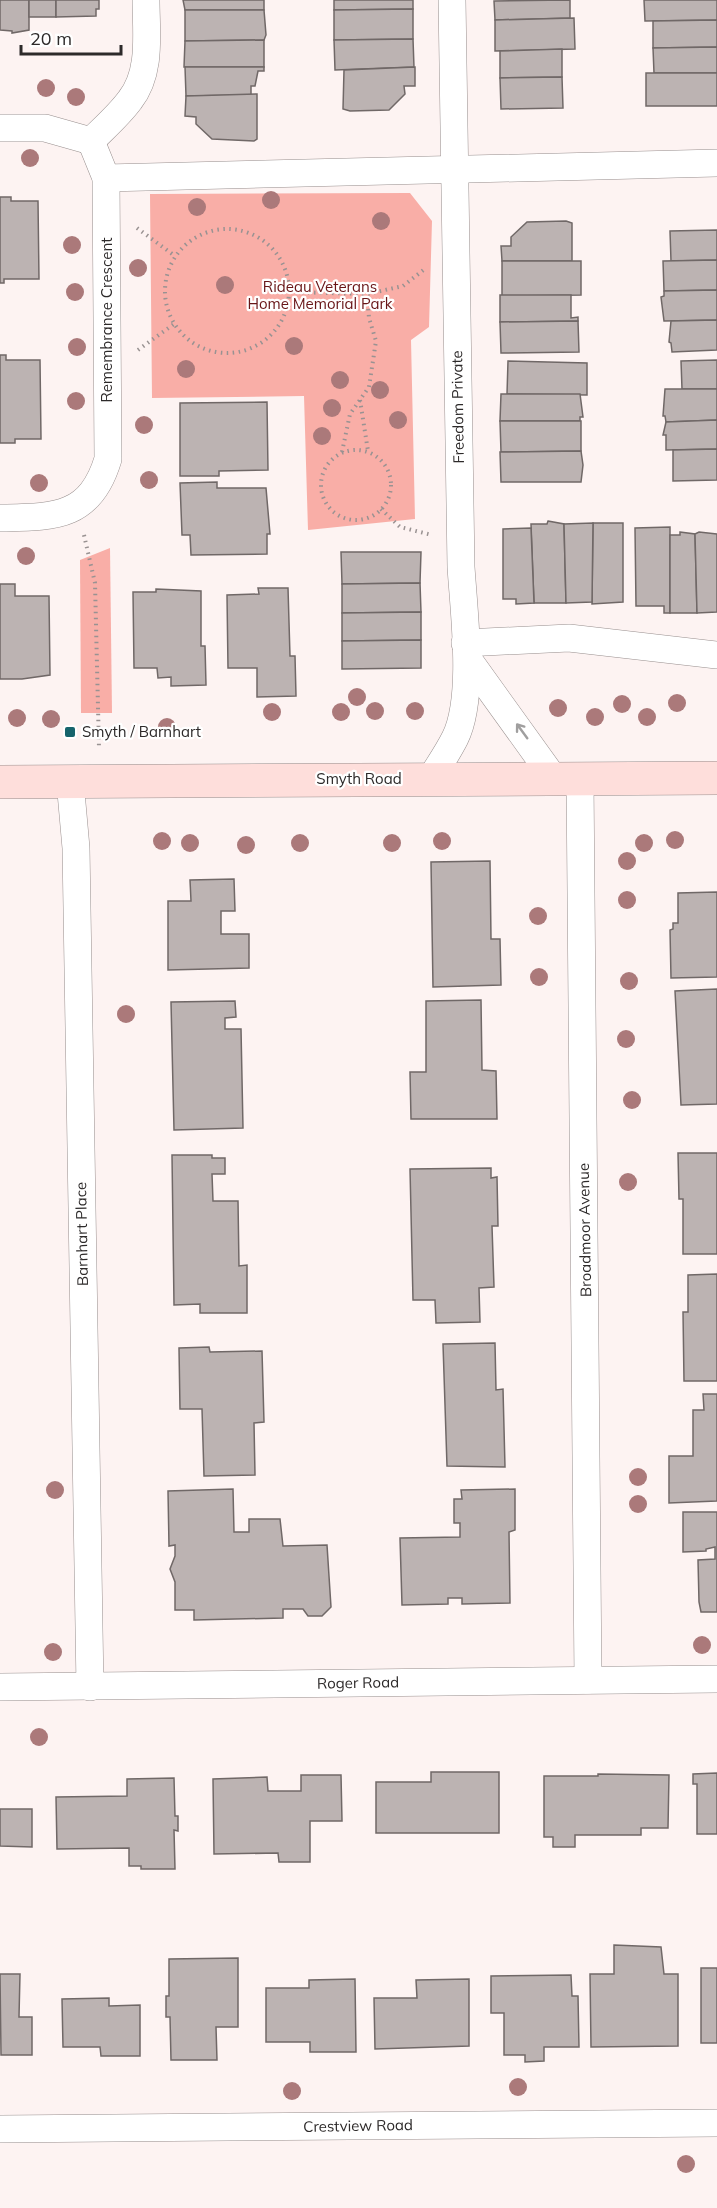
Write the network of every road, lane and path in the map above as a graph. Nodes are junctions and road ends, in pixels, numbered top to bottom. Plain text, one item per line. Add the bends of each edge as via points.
1 (146, 0) edge
2 (452, 0) edge
3 (0, 128) edge
4 (91, 141) junction
5 (717, 163) edge
6 (453, 171) junction
7 (106, 178) junction
8 (106, 214) junction
9 (454, 236) junction
10 (175, 256) junction
11 (290, 292) junction
12 (367, 294) junction
13 (360, 399) junction
14 (368, 452) junction
15 (342, 453) junction
16 (77, 505) junction
17 (381, 509) junction
18 (0, 518) edge
19 (461, 537) junction
20 (467, 651) junction
21 (717, 655) edge
22 (431, 778) junction
23 (717, 778) edge
24 (568, 780) junction
25 (85, 781) junction
26 (0, 782) edge
27 (717, 1679) edge
28 (588, 1680) junction
29 (0, 1687) edge
30 (90, 1687) junction
31 (717, 2123) edge
32 (0, 2129) edge

1 - 4 street via 146,63 141,83 130,101
2 - 6 street, Freedom Private
3 - 4 street via 45,128
4 - 7 street, Remembrance Crescent
5 - 6 street
6 - 7 street
6 - 9 street, Freedom Private
7 - 8 street, Remembrance Crescent
8 - 10 path via 142,230
8 - 16 street, Remembrance Crescent via 108,459 97,485
9 - 12 path via 429,265 402,286
9 - 19 street, Freedom Private
10 - 11 path via 187,243 219,229 254,235 280,258 288,274
10 - 11 path via 167,272 166,307 185,337 200,347 217,352 243,351 267,339 283,318
11 - 12 path
12 - 13 path via 376,341 369,387
13 - 14 path
13 - 15 path via 350,414
14 - 15 path
14 - 17 path via 380,459 391,483
15 - 17 path via 332,459 323,475 322,493 327,504 347,518 359,519
16 - 18 street, Remembrance Crescent via 52,517
16 - 25 path via 95,583
17 - 19 path via 400,528
19 - 20 street, Freedom Private
20 - 21 street via 569,638
20 - 22 street, Freedom Private via 456,737
24 -> 20 street
22 - 24 main road, Smyth Road
22 - 25 main road, Smyth Road
23 - 24 main road, Smyth Road
24 - 28 street, Broadmoor Avenue
25 - 26 main road, Smyth Road
25 - 30 street, Barnhart Place via 76,848
27 - 28 street, Roger Road
28 - 30 street, Roger Road
29 - 30 street, Roger Road
31 - 32 street, Crestview Road

